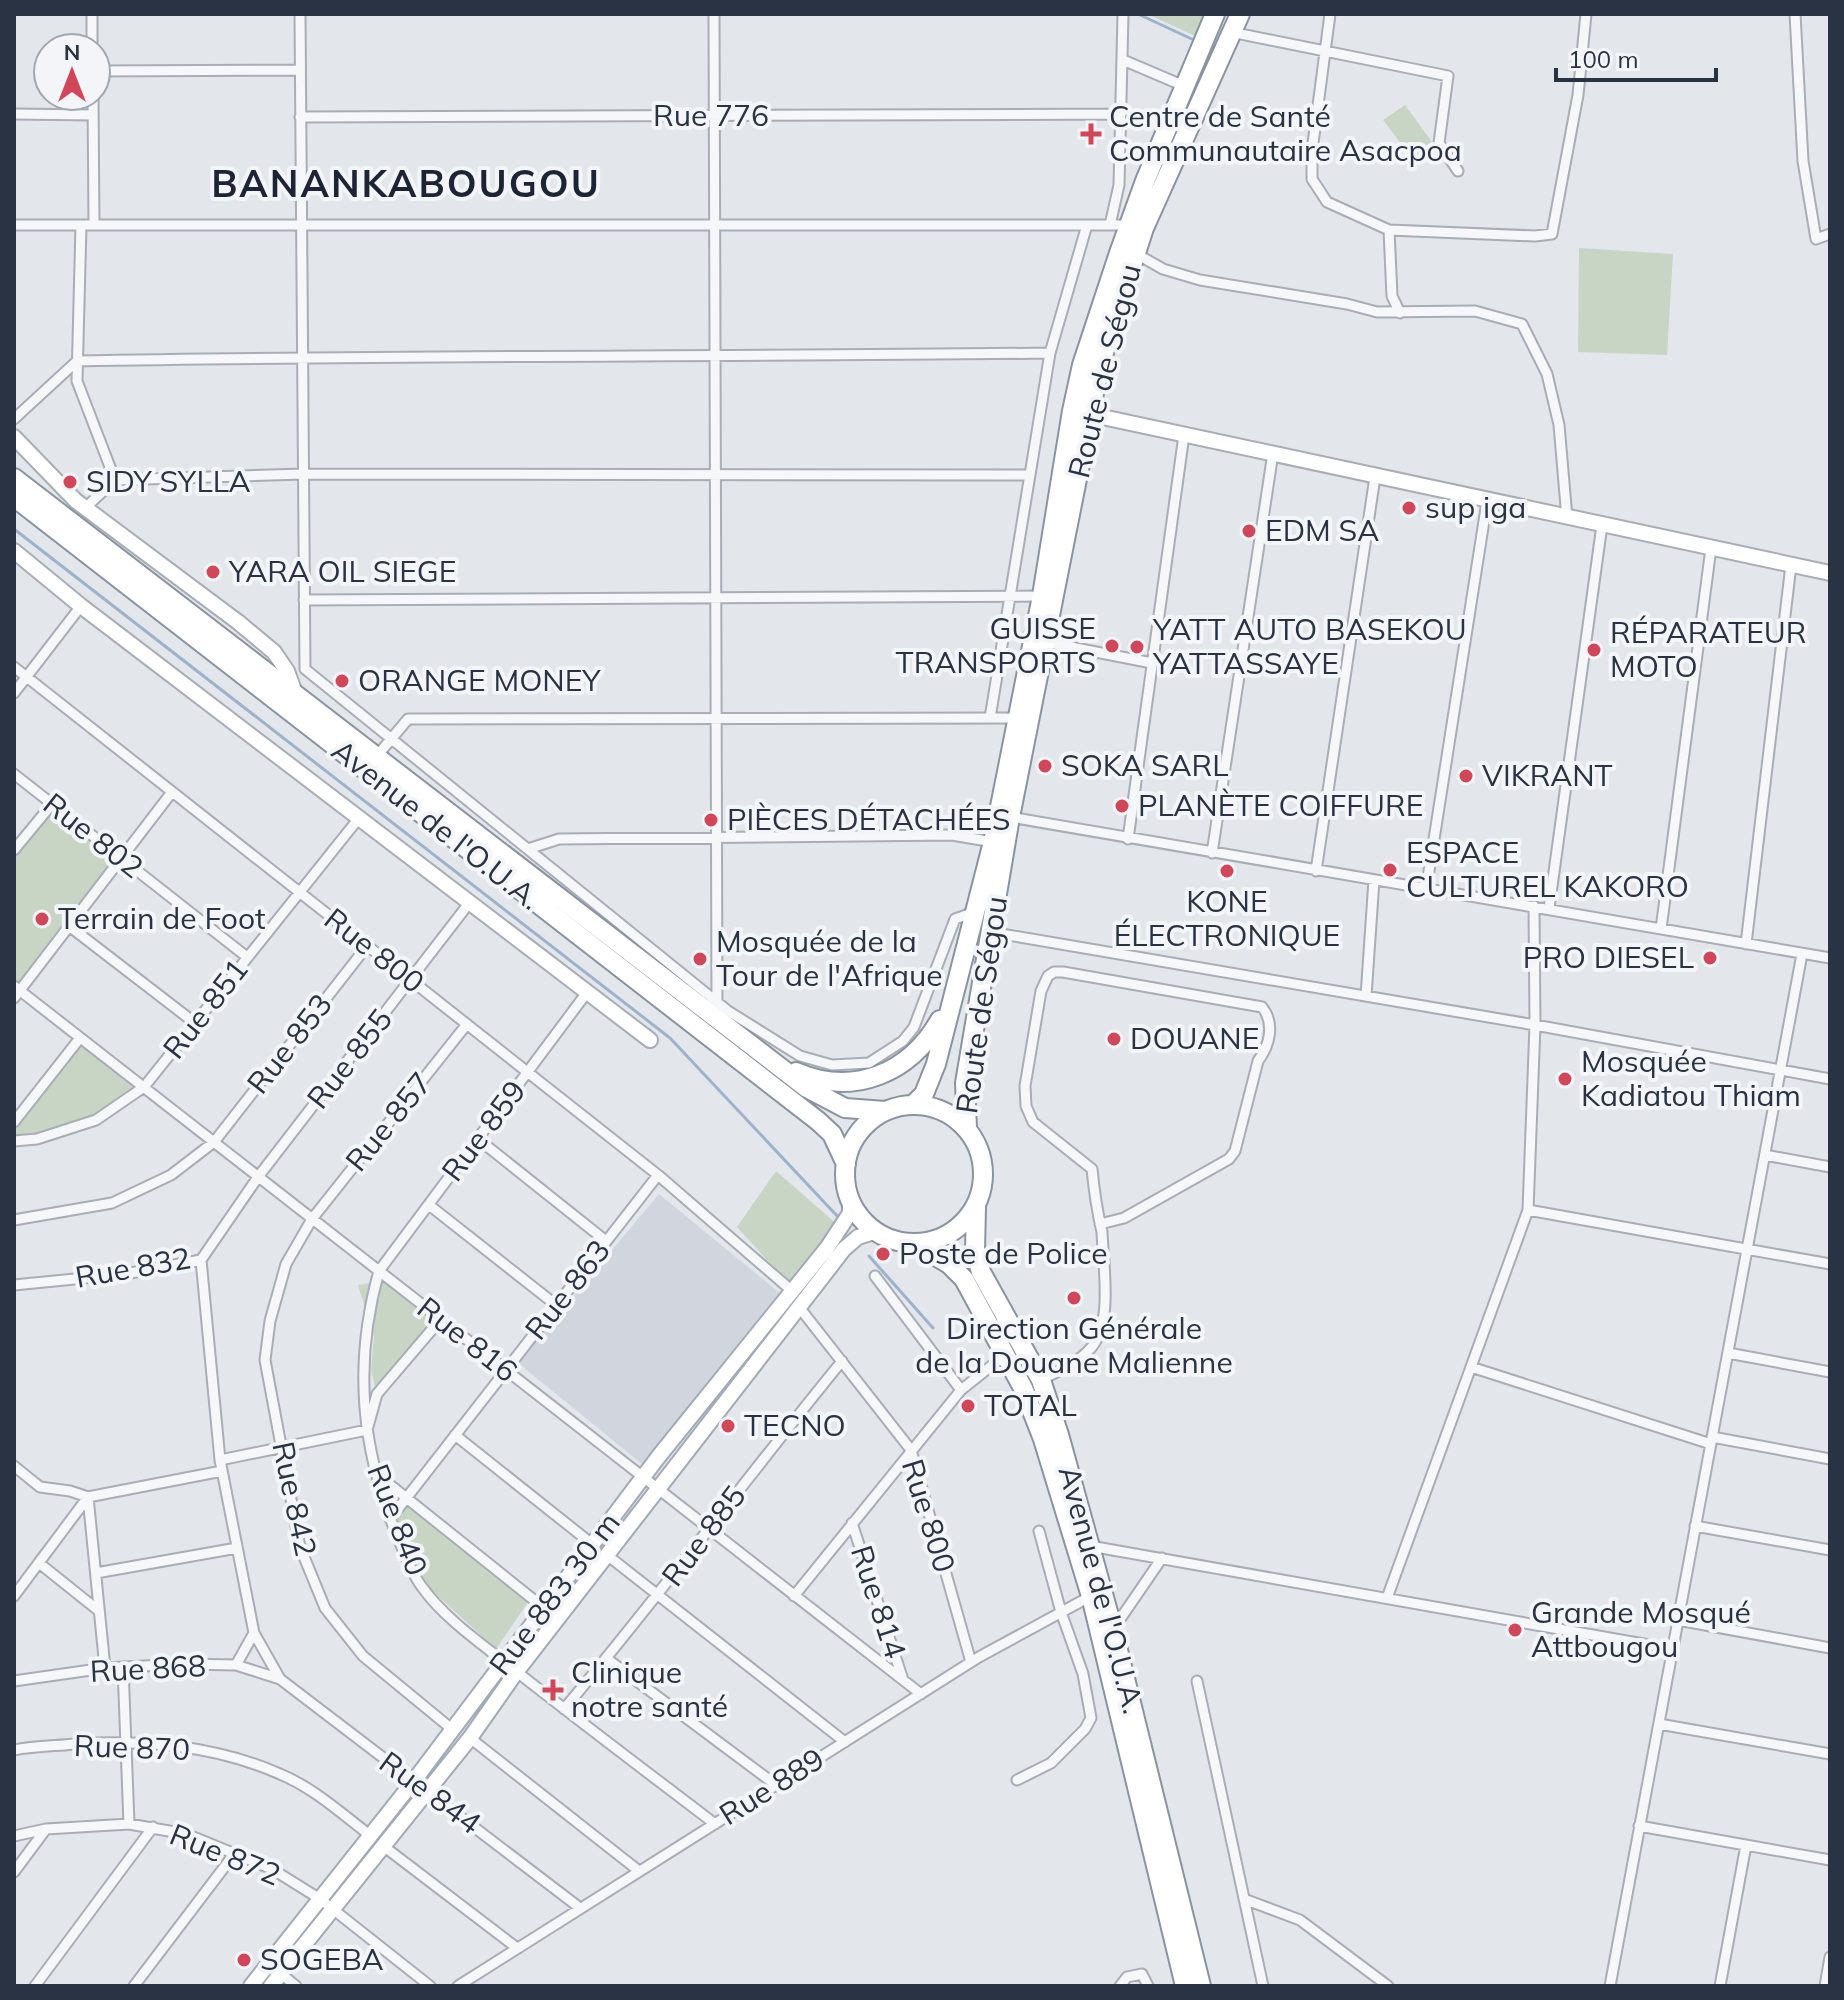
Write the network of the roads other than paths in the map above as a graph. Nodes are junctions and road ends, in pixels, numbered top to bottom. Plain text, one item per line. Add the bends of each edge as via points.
1 (300, 14) edge
2 (714, 14) edge
3 (1123, 14) edge
4 (1215, 14) edge
5 (1240, 14) edge
6 (1330, 14) edge
7 (1586, 14) edge
8 (1795, 14) edge
9 (1231, 32) junction
10 (1325, 51) junction
11 (1123, 60) junction
12 (300, 70) junction
13 (112, 71) edge
14 (1184, 86) junction
15 (14, 114) edge
16 (1121, 114) junction
17 (93, 115) joint
18 (714, 116) junction
19 (300, 117) junction
20 (1458, 171) dead end
21 (14, 225) edge
22 (81, 225) junction
23 (94, 225) junction
24 (301, 225) junction
25 (1087, 225) junction
26 (1110, 225) junction
27 (1129, 225) junction
28 (715, 226) junction
29 (1389, 230) junction
30 (1830, 234) edge
31 (1135, 253) junction
32 (1400, 313) junction
33 (1050, 353) junction
34 (302, 357) junction
35 (715, 357) junction
36 (77, 361) junction
37 (1080, 413) junction
38 (14, 419) edge
39 (1184, 435) junction
40 (14, 437) edge
41 (1273, 453) junction
42 (716, 473) junction
43 (303, 474) junction
44 (1030, 475) junction
45 (1375, 477) junction
46 (14, 478) edge
47 (115, 480) junction
48 (14, 497) edge
49 (1487, 502) junction
50 (85, 508) junction
51 (1567, 518) junction
52 (1602, 525) junction
53 (1711, 548) junction
54 (14, 551) edge
55 (1791, 565) junction
56 (1830, 573) edge
57 (1042, 596) junction
58 (1009, 598) junction
59 (717, 599) junction
60 (304, 600) junction
61 (81, 606) junction
62 (1045, 642) junction
63 (1152, 663) junction
64 (14, 667) edge
65 (305, 669) junction
66 (266, 671) junction
67 (287, 671) junction
68 (26, 677) junction
69 (14, 693) edge
70 (295, 693) junction
71 (990, 718) junction
72 (1016, 718) junction
73 (717, 719) junction
74 (391, 739) junction
75 (376, 757) junction
76 (14, 774) edge
77 (172, 792) junction
78 (52, 804) junction
79 (1010, 817) junction
80 (359, 818) junction
81 (718, 837) junction
82 (1128, 839) junction
83 (993, 842) junction
84 (528, 849) junction
85 (14, 850) edge
86 (1212, 853) junction
87 (121, 859) junction
88 (1316, 871) junction
89 (1374, 880) junction
90 (1426, 890) junction
91 (298, 891) junction
92 (470, 902) junction
93 (1534, 906) junction
94 (1549, 908) junction
95 (975, 912) junction
96 (69, 926) junction
97 (1661, 929) junction
98 (990, 932) junction
99 (1746, 944) junction
100 (367, 946) junction
101 (1802, 954) junction
102 (247, 957) junction
103 (1830, 958) edge
104 (410, 980) junction
105 (956, 985) junction
106 (588, 991) junction
107 (16, 992) edge
108 (1366, 996) junction
109 (708, 1004) junction
110 (728, 1011) junction
111 (195, 1023) junction
112 (467, 1024) junction
113 (1535, 1025) junction
114 (80, 1038) junction
115 (650, 1040) dead end
116 (770, 1061) junction
117 (1780, 1070) junction
118 (527, 1072) junction
119 (1830, 1079) edge
120 (144, 1087) junction
121 (914, 1104) junction
122 (885, 1111) junction
123 (14, 1122) edge
124 (967, 1128) junction
125 (478, 1139) junction
126 (14, 1141) edge
127 (214, 1142) junction
128 (1765, 1155) junction
129 (846, 1164) junction
130 (1830, 1167) edge
131 (658, 1175) junction
132 (258, 1177) junction
133 (850, 1200) junction
134 (429, 1205) junction
135 (976, 1206) junction
136 (1528, 1210) junction
137 (312, 1219) junction
138 (14, 1220) edge
139 (1100, 1224) junction
140 (877, 1231) junction
141 (606, 1241) junction
142 (914, 1243) junction
143 (1747, 1250) junction
144 (201, 1260) junction
145 (1830, 1264) edge
146 (379, 1271) junction
147 (875, 1276) dead end
148 (14, 1285) edge
149 (791, 1290) junction
150 (556, 1305) junction
151 (799, 1307) junction
152 (441, 1319) junction
153 (1728, 1353) junction
154 (1005, 1355) junction
155 (842, 1361) junction
156 (1471, 1367) junction
157 (506, 1370) junction
158 (1830, 1372) edge
159 (1041, 1380) junction
160 (1023, 1388) junction
161 (961, 1390) junction
162 (367, 1430) junction
163 (455, 1435) junction
164 (1711, 1441) junction
165 (282, 1447) junction
166 (911, 1450) junction
167 (659, 1456) junction
168 (1830, 1459) edge
169 (221, 1465) junction
170 (14, 1466) edge
171 (674, 1467) junction
172 (374, 1472) junction
173 (643, 1478) junction
174 (657, 1489) junction
175 (88, 1497) junction
176 (406, 1498) junction
177 (390, 1519) junction
178 (852, 1523) junction
179 (1695, 1526) junction
180 (709, 1529) junction
181 (1039, 1531) dead end
182 (592, 1544) junction
183 (1090, 1546) junction
184 (237, 1548) junction
185 (1830, 1550) edge
186 (607, 1555) junction
187 (1162, 1558) junction
188 (39, 1563) junction
189 (96, 1573) junction
190 (658, 1595) junction
191 (14, 1596) edge
192 (794, 1596) junction
193 (1091, 1596) junction
194 (1387, 1598) junction
195 (544, 1608) junction
196 (99, 1611) junction
197 (1061, 1612) junction
198 (1678, 1620) junction
199 (1113, 1630) junction
200 (254, 1633) junction
201 (1830, 1648) edge
202 (1672, 1649) junction
203 (606, 1658) junction
204 (504, 1661) junction
205 (971, 1662) junction
206 (236, 1665) junction
207 (123, 1667) junction
208 (105, 1668) junction
209 (517, 1671) junction
210 (280, 1679) junction
211 (14, 1681) edge
212 (903, 1681) junction
213 (1197, 1681) dead end
214 (921, 1694) junction
215 (564, 1709) junction
216 (1659, 1724) junction
217 (453, 1730) junction
218 (470, 1738) junction
219 (125, 1741) junction
220 (845, 1742) junction
221 (14, 1750) edge
222 (1830, 1754) edge
223 (1017, 1780) dead end
224 (413, 1782) junction
225 (776, 1785) junction
226 (428, 1790) junction
227 (129, 1824) junction
228 (715, 1824) junction
229 (1639, 1826) junction
230 (153, 1827) junction
231 (46, 1829) junction
232 (14, 1836) edge
233 (376, 1841) junction
234 (1746, 1845) junction
235 (235, 1853) junction
236 (1830, 1860) edge
237 (639, 1871) junction
238 (14, 1872) edge
239 (320, 1899) junction
240 (1244, 1899) junction
241 (580, 1908) junction
242 (333, 1909) junction
243 (517, 1948) junction
244 (1830, 1957) edge
245 (280, 1973) junction
246 (476, 1981) edge
247 (35, 1986) edge
248 (134, 1986) edge
249 (251, 1986) edge
250 (271, 1986) edge
251 (296, 1986) edge
252 (430, 1986) edge
253 (458, 1986) edge
254 (1120, 1986) edge
255 (1148, 1986) edge
256 (1185, 1986) edge
257 (1201, 1986) edge
258 (1263, 1986) edge
259 (1388, 1986) edge
260 (1610, 1986) edge
261 (1720, 1986) edge
262 (1825, 1986) edge

1 - 12 street
2 - 18 street
3 - 11 street
4 - 14 highway, Route de Ségou
5 - 9 highway, Route de Ségou
6 - 10 street
7 - 29 street via 1578,95 1552,234
8 - 30 street via 1803,161 1816,239
9 - 10 street
9 - 31 highway, Route de Ségou
10 - 20 street via 1448,76 1439,143
10 - 29 street via 1312,179 1327,202
11 - 14 street
11 - 16 street
12 - 13 street
12 - 19 street
14 - 27 highway, Route de Ségou
15 - 17 street
16 - 18 street, Rue 776
16 - 26 street via 1119,185
17 - 23 street
18 - 19 street, Rue 776
18 - 28 street
19 - 24 street
21 - 22 street
22 - 23 street
22 - 36 street
23 - 24 street
24 - 28 street
24 - 34 street
25 - 26 street
25 - 28 street
25 - 33 street
26 - 27 street
27 - 37 highway, Route de Ségou via 1082,365
28 - 35 street
29 - 32 street via 1392,296
31 - 32 street via 1163,269 1200,280
31 - 37 highway, Route de Ségou
32 - 51 street via 1475,311 1522,324 1547,374 1559,425
33 - 35 street
33 - 44 street
34 - 35 street
34 - 36 street
34 - 43 street
35 - 42 street
36 - 38 street
36 - 47 street via 77,381
37 - 39 main road
37 - 57 highway, Route de Ségou
37 - 62 highway, Route de Ségou
39 - 41 main road
39 - 63 street
40 - 50 main road
41 - 45 main road
41 - 86 street
42 - 43 street
42 - 44 street
42 - 59 street
43 - 47 street
43 - 60 street
44 - 58 street
45 - 49 main road
45 - 88 street
46 - 66 highway, Avenue de l'O.U.A.
47 - 50 street
48 - 129 highway, Avenue de l'O.U.A. via 818,1121 839,1145
49 - 51 main road
49 - 90 street
50 - 67 main road via 238,622 274,652
51 - 52 main road
52 - 53 main road
52 - 94 street
53 - 55 main road
53 - 97 street
54 - 61 main road, Avenue de l'O.U.A.
55 - 56 main road
55 - 99 street
57 - 58 street
57 - 72 highway, Route de Ségou
58 - 59 street
58 - 71 street
59 - 60 street
59 - 73 street
60 - 65 street
61 - 68 street
61 - 80 main road, Avenue de l'O.U.A.
62 - 63 street
62 - 79 highway, Route de Ségou
63 - 82 street
64 - 68 street, Rue 800
65 - 67 street
65 - 74 street, Avenue de l'O.U.A.
66 - 67 street
66 - 70 highway, Avenue de l'O.U.A.
67 - 70 main road
68 - 69 street
68 - 77 street, Rue 800
70 - 75 highway, Avenue de l'O.U.A.
71 - 72 street
71 - 73 street
72 - 83 highway, Route de Ségou
73 - 74 street via 408,719
73 - 81 street
74 - 75 street
74 - 84 street, Avenue de l'O.U.A.
75 - 109 highway, Avenue de l'O.U.A.
76 - 78 street, Rue 802
77 - 87 street
77 - 91 street, Rue 800
78 - 85 street
78 - 87 street, Rue 802
79 - 82 street
79 - 98 highway, Route de Ségou
80 - 91 street, Rue 851
80 - 92 main road, Avenue de l'O.U.A.
81 - 83 street via 952,835
81 - 84 street via 559,839
81 - 109 street
82 - 86 street
83 - 95 highway, Route de Ségou
84 - 109 street, Avenue de l'O.U.A.
86 - 88 street
87 - 96 street
87 - 102 street, Rue 802
88 - 89 street
89 - 90 street
89 - 108 street
90 - 93 street
91 - 100 street, Rue 800
91 - 102 street, Rue 851
92 - 104 street, Rue 855
92 - 106 main road, Avenue de l'O.U.A.
93 - 94 street
93 - 113 street
94 - 97 street
95 - 105 highway, Route de Ségou
95 - 110 street, Avenue de l'O.U.A. via 955,919 914,1027 903,1041 869,1063 832,1065 800,1056
96 - 107 street
96 - 111 street
97 - 99 street
98 - 108 street
98 - 124 highway, Route de Ségou via 965,1083
99 - 101 street
100 - 104 street, Rue 800
100 - 127 street, Rue 853
101 - 103 street
101 - 117 street
102 - 111 street, Rue 851
104 - 112 street, Rue 800
104 - 132 street, Rue 855
105 - 116 highway via 929,1039 901,1065 859,1081 832,1082
105 - 121 highway, Route de Ségou via 936,1064
106 - 115 main road, Avenue de l'O.U.A.
106 - 118 street, Rue 859
107 - 114 street, Rue 816
108 - 113 street
109 - 110 street
109 - 110 street, Avenue de l'O.U.A.
109 - 116 highway, Avenue de l'O.U.A.
111 - 120 street, Rue 851
112 - 118 street, Rue 800
112 - 137 street, Rue 857
113 - 117 street
113 - 136 street
114 - 120 street, Rue 816
114 - 123 street
116 - 122 highway, Avenue de l'O.U.A. via 828,1101 857,1111
117 - 119 street
117 - 128 street
118 - 125 street, Rue 859
118 - 131 street, Rue 800
120 - 126 street, Rue 851 via 96,1120
120 - 127 street, Rue 816
121 - 122 highway
121 - 124 highway, Route de Ségou via 951,1115
122 - 129 highway via 863,1127
124 - 135 highway via 984,1174
125 - 134 street, Rue 859
125 - 141 street
127 - 132 street, Rue 816
127 - 138 street, Rue 853 via 171,1175 112,1203
128 - 130 street
128 - 143 street
129 - 133 highway
131 - 141 street, Rue 863
131 - 149 street, Rue 800
132 - 137 street, Rue 816
132 - 144 street, Rue 832
133 - 140 highway
133 - 149 main road, Rue 883 30 m via 841,1230
134 - 146 street, Rue 859
134 - 150 street
135 - 142 highway via 950,1233
135 - 159 highway, Avenue de l'O.U.A. via 975,1251 981,1272
136 - 143 street
136 - 156 street
137 - 146 street, Rue 816
137 - 165 street, Rue 842 via 286,1264 270,1321 265,1360
139 - 139 street via 1092,1169 1033,1122 1026,1106 1041,991 1048,976 1063,972 1262,1007 1270,1028 1235,1151 1124,1218
139 - 159 street via 1102,1330 1092,1348
140 - 142 highway
140 - 151 main road via 844,1249
141 - 150 street, Rue 863
142 - 154 highway, Avenue de l'O.U.A. via 964,1279
143 - 145 street
143 - 153 street
144 - 148 street, Rue 832
144 - 169 street
146 - 152 street, Rue 816
146 - 162 street, Rue 840 via 369,1307 361,1382
147 - 161 street
149 - 167 main road, Rue 883 30 m
150 - 157 street, Rue 863
151 - 155 street, Rue 800
151 - 171 main road
152 - 157 street, Rue 816
152 - 162 street via 377,1394
153 - 158 street
153 - 164 street
154 - 160 highway, Avenue de l'O.U.A.
154 - 161 street
155 - 166 street, Rue 800
155 - 180 street, Rue 885
156 - 164 street
156 - 194 street
157 - 163 street, Rue 863
157 - 173 street, Rue 816
159 - 160 street
159 - 183 highway, Avenue de l'O.U.A.
160 - 193 highway, Avenue de l'O.U.A.
161 - 166 street
162 - 165 street
162 - 172 street, Rue 840
163 - 176 street, Rue 863
163 - 182 street
164 - 168 street
164 - 179 street
165 - 169 street
165 - 217 street, Rue 842 via 300,1547 325,1608 363,1656
166 - 178 street
166 - 205 street, Rue 800
167 - 171 street
167 - 173 main road, Rue 883 30 m
169 - 175 street
169 - 184 street
170 - 175 street via 40,1487
171 - 174 main road
172 - 176 street
172 - 177 street, Rue 840
173 - 174 street, Rue 816
173 - 182 main road, Rue 883 30 m
174 - 180 street, Rue 816
174 - 186 main road
175 - 188 street
175 - 189 street
176 - 177 street, Rue 863
176 - 195 street
177 - 204 street, Rue 840 via 421,1587
178 - 192 street
178 - 212 street, Rue 814
179 - 185 street
179 - 198 street
180 - 190 street, Rue 885
180 - 192 street, Rue 816
181 - 197 street
182 - 195 main road, Rue 883 30 m
183 - 187 street
183 - 199 highway, Avenue de l'O.U.A.
184 - 189 street
184 - 200 street
186 - 190 street
186 - 209 main road
187 - 194 street
187 - 199 street
188 - 191 street
188 - 196 street
189 - 196 street
190 - 203 street, Rue 885
190 - 220 street
192 - 212 street, Rue 816
193 - 197 street, Rue 889
193 - 256 highway, Avenue de l'O.U.A.
194 - 202 street
195 - 204 main road, Rue 883 30 m
196 - 208 street
197 - 205 street, Rue 889
197 - 223 street via 1083,1674 1091,1718 1051,1763
198 - 201 street
198 - 202 street
199 - 257 highway, Avenue de l'O.U.A.
200 - 206 street
200 - 210 street
202 - 216 street
203 - 215 street, Rue 885
203 - 225 street
204 - 209 street, Rue 840
204 - 217 main road, Rue 883 30 m
205 - 214 street, Rue 889
206 - 207 street, Rue 868
206 - 210 street, Rue 868
207 - 208 street, Rue 868
207 - 219 street
208 - 211 street, Rue 868
209 - 215 street, Rue 840
209 - 218 main road
210 - 224 street, Rue 844
212 - 214 street, Rue 816
213 - 240 street
214 - 220 street, Rue 889
215 - 228 street, Rue 840
216 - 222 street
216 - 229 street
217 - 224 main road, Rue 883 30 m
218 - 226 main road
218 - 237 street
219 - 221 street, Rue 870
219 - 227 street
219 - 233 street, Rue 870 via 205,1750 282,1774 323,1798
220 - 225 street, Rue 889
224 - 226 street, Rue 844
224 - 233 main road, Rue 883 30 m
225 - 228 street, Rue 889
226 - 233 main road
226 - 241 street, Rue 844
227 - 230 street, Rue 872
227 - 231 street, Rue 872
228 - 237 street, Rue 889
229 - 234 street
229 - 260 street
230 - 235 street, Rue 872
230 - 247 street
231 - 232 street, Rue 872
231 - 238 street
233 - 239 main road, Rue 883 30 m
233 - 242 main road
233 - 243 street, Rue 870
234 - 236 street
234 - 261 street
235 - 239 street, Rue 872
235 - 248 street
237 - 241 street, Rue 889
239 - 242 street, Rue 872
239 - 249 main road, Rue 883 30 m
240 - 258 street
240 - 259 street via 1300,1920
241 - 243 street, Rue 889
242 - 245 main road
242 - 252 street, Rue 872
243 - 246 street, Rue 889
244 - 262 street
245 - 250 main road
245 - 251 street
246 - 253 street, Rue 889
254 - 255 street via 1127,1977 1142,1974

